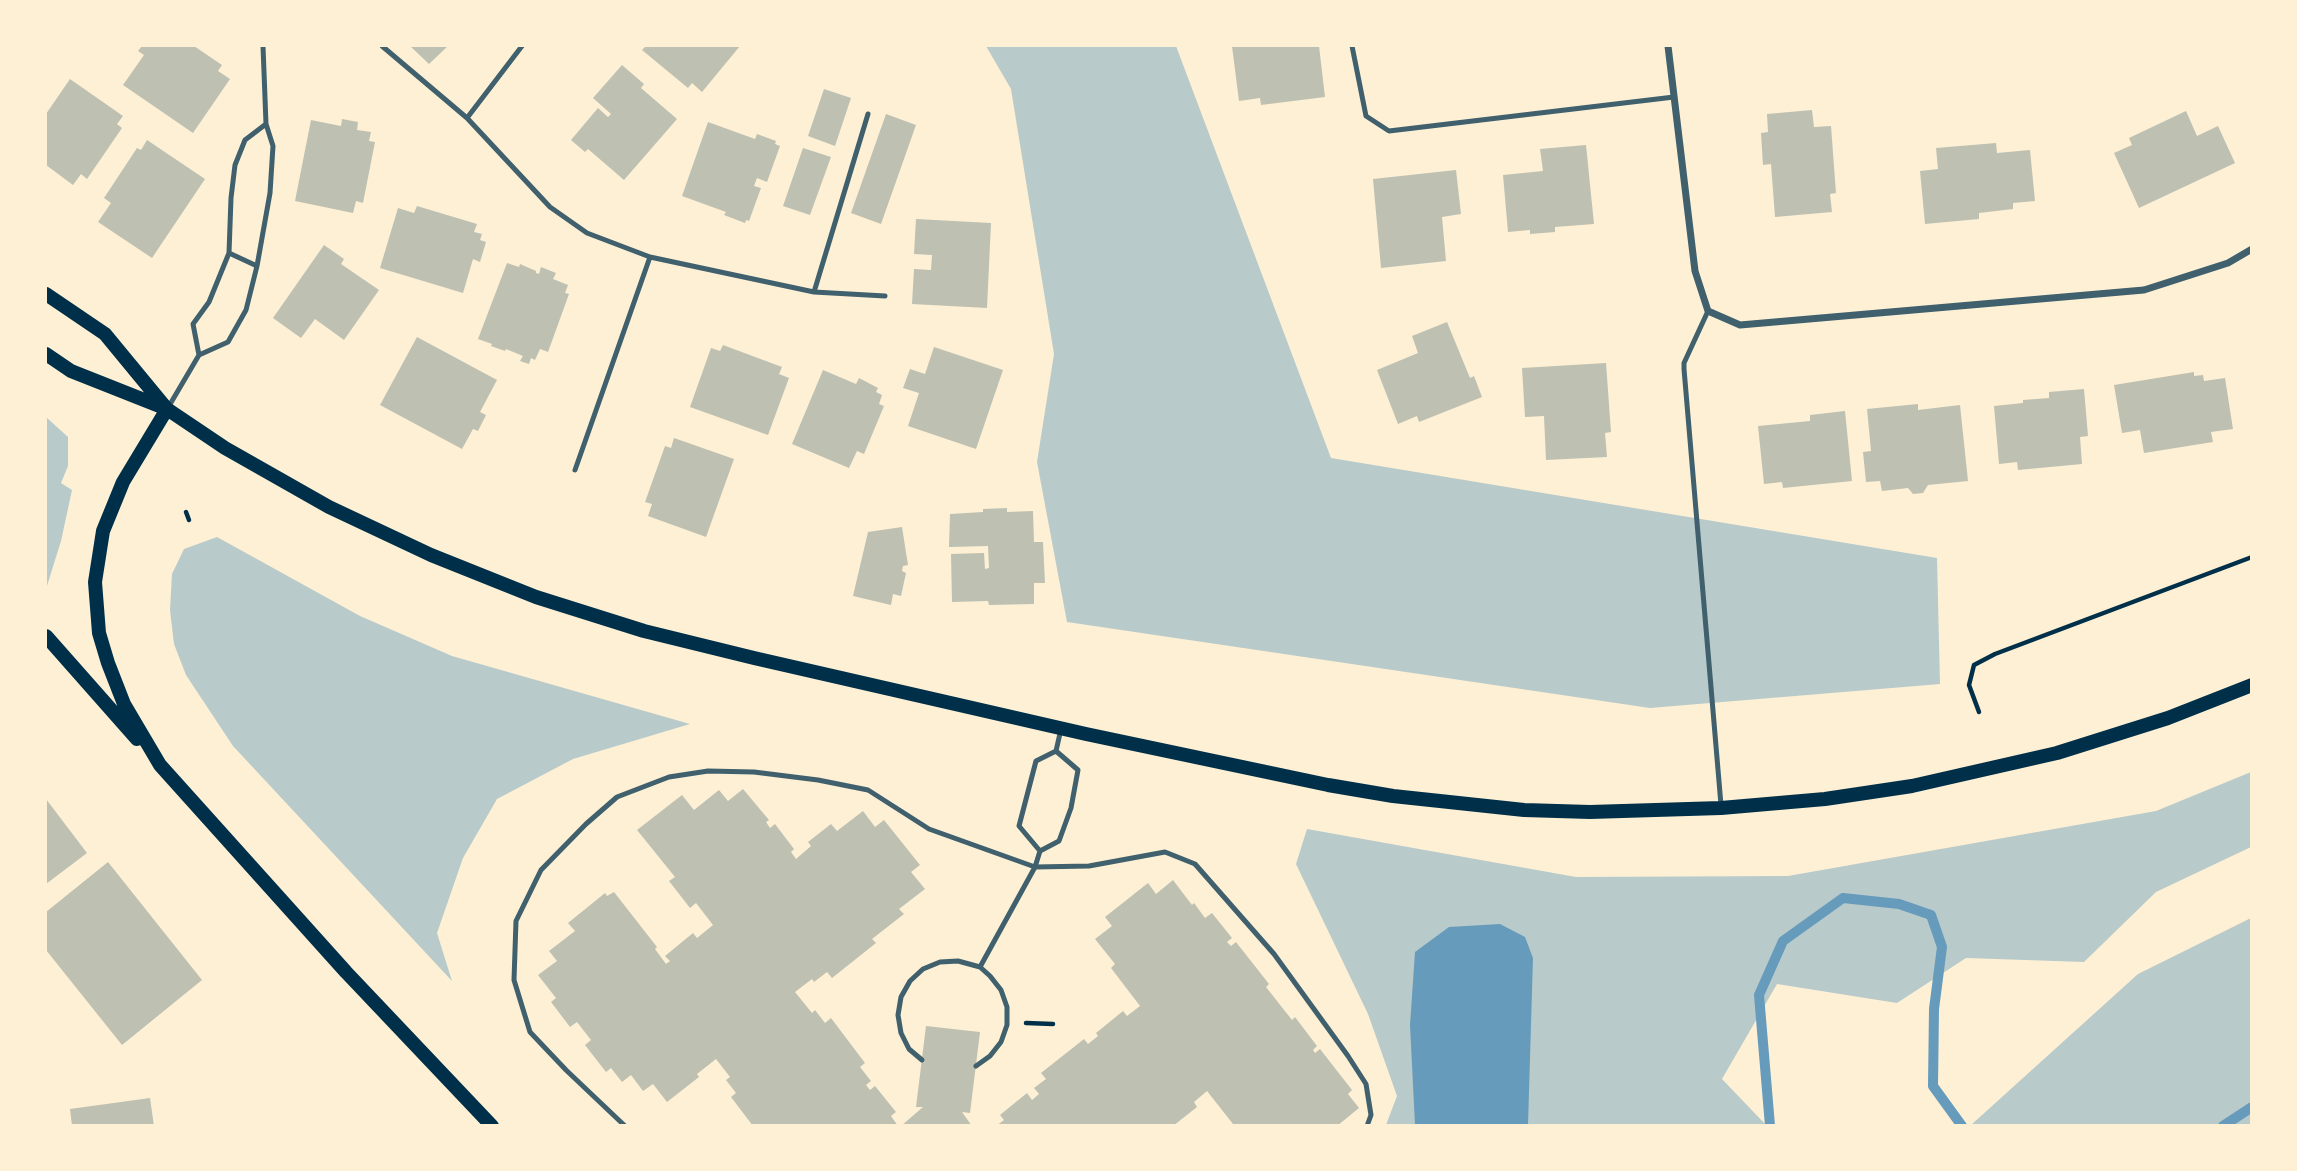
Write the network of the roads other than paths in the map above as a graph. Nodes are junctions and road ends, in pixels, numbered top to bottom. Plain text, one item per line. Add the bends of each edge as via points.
1 (263, 46) edge
2 (382, 46) edge
3 (522, 46) edge
4 (1352, 46) edge
5 (1668, 46) edge
6 (1674, 97) junction
7 (868, 114) dead end
8 (467, 118) junction
9 (266, 124) junction
10 (2252, 249) edge
11 (229, 253) junction
12 (650, 257) junction
13 (257, 266) junction
14 (814, 292) junction
15 (46, 294) edge
16 (885, 296) dead end
17 (1709, 311) junction
18 (46, 354) edge
19 (199, 355) junction
20 (167, 409) junction
21 (575, 470) dead end
22 (46, 636) edge
23 (2252, 685) edge
24 (1061, 728) junction
25 (1056, 751) junction
26 (160, 765) junction
27 (1721, 808) junction
28 (1040, 851) junction
29 (1035, 867) junction
30 (980, 967) junction
31 (922, 1060) dead end
32 (976, 1066) dead end
33 (492, 1125) edge
34 (625, 1125) edge
35 (1367, 1125) edge

1 - 9 lane
2 - 8 lane
3 - 8 lane
4 - 6 lane via 1366,116 1389,131
5 - 6 street
6 - 17 street via 1695,271
7 - 14 lane
8 - 12 lane via 550,207 587,233
9 - 11 lane via 245,140 235,165
9 - 13 lane via 272,146 270,192
10 - 17 street via 2228,263 2144,290 1740,326
11 - 13 lane
11 - 19 lane via 209,302 193,324
12 - 14 lane
12 - 21 lane
13 - 19 lane via 246,310 228,342
14 - 16 lane
15 - 20 main road via 105,334
17 - 27 lane via 1684,369
18 - 20 main road via 71,371
19 - 20 lane
20 - 24 main road via 329,507 536,597 668,637
20 - 26 main road via 123,482 103,531 96,582 99,634 108,663 124,704
22 - 26 main road
23 - 27 main road via 2124,733 2000,768 1837,798
24 - 25 lane
24 - 27 main road via 1328,785 1445,803 1590,812
25 - 28 lane via 1036,761 1019,825
25 - 28 lane via 1078,770 1059,841
26 - 33 main road via 346,972
28 - 29 lane
29 - 30 lane
29 - 34 lane via 929,829 868,790 818,780 708,771 669,778 617,797 541,870 516,921 513,980 530,1032
29 - 35 lane via 1089,866 1165,852 1195,864 1274,954 1354,1065 1366,1084 1371,1115
30 - 31 lane via 940,962 910,981 898,1015 909,1049
30 - 32 lane via 1001,990 1007,1025 996,1049

